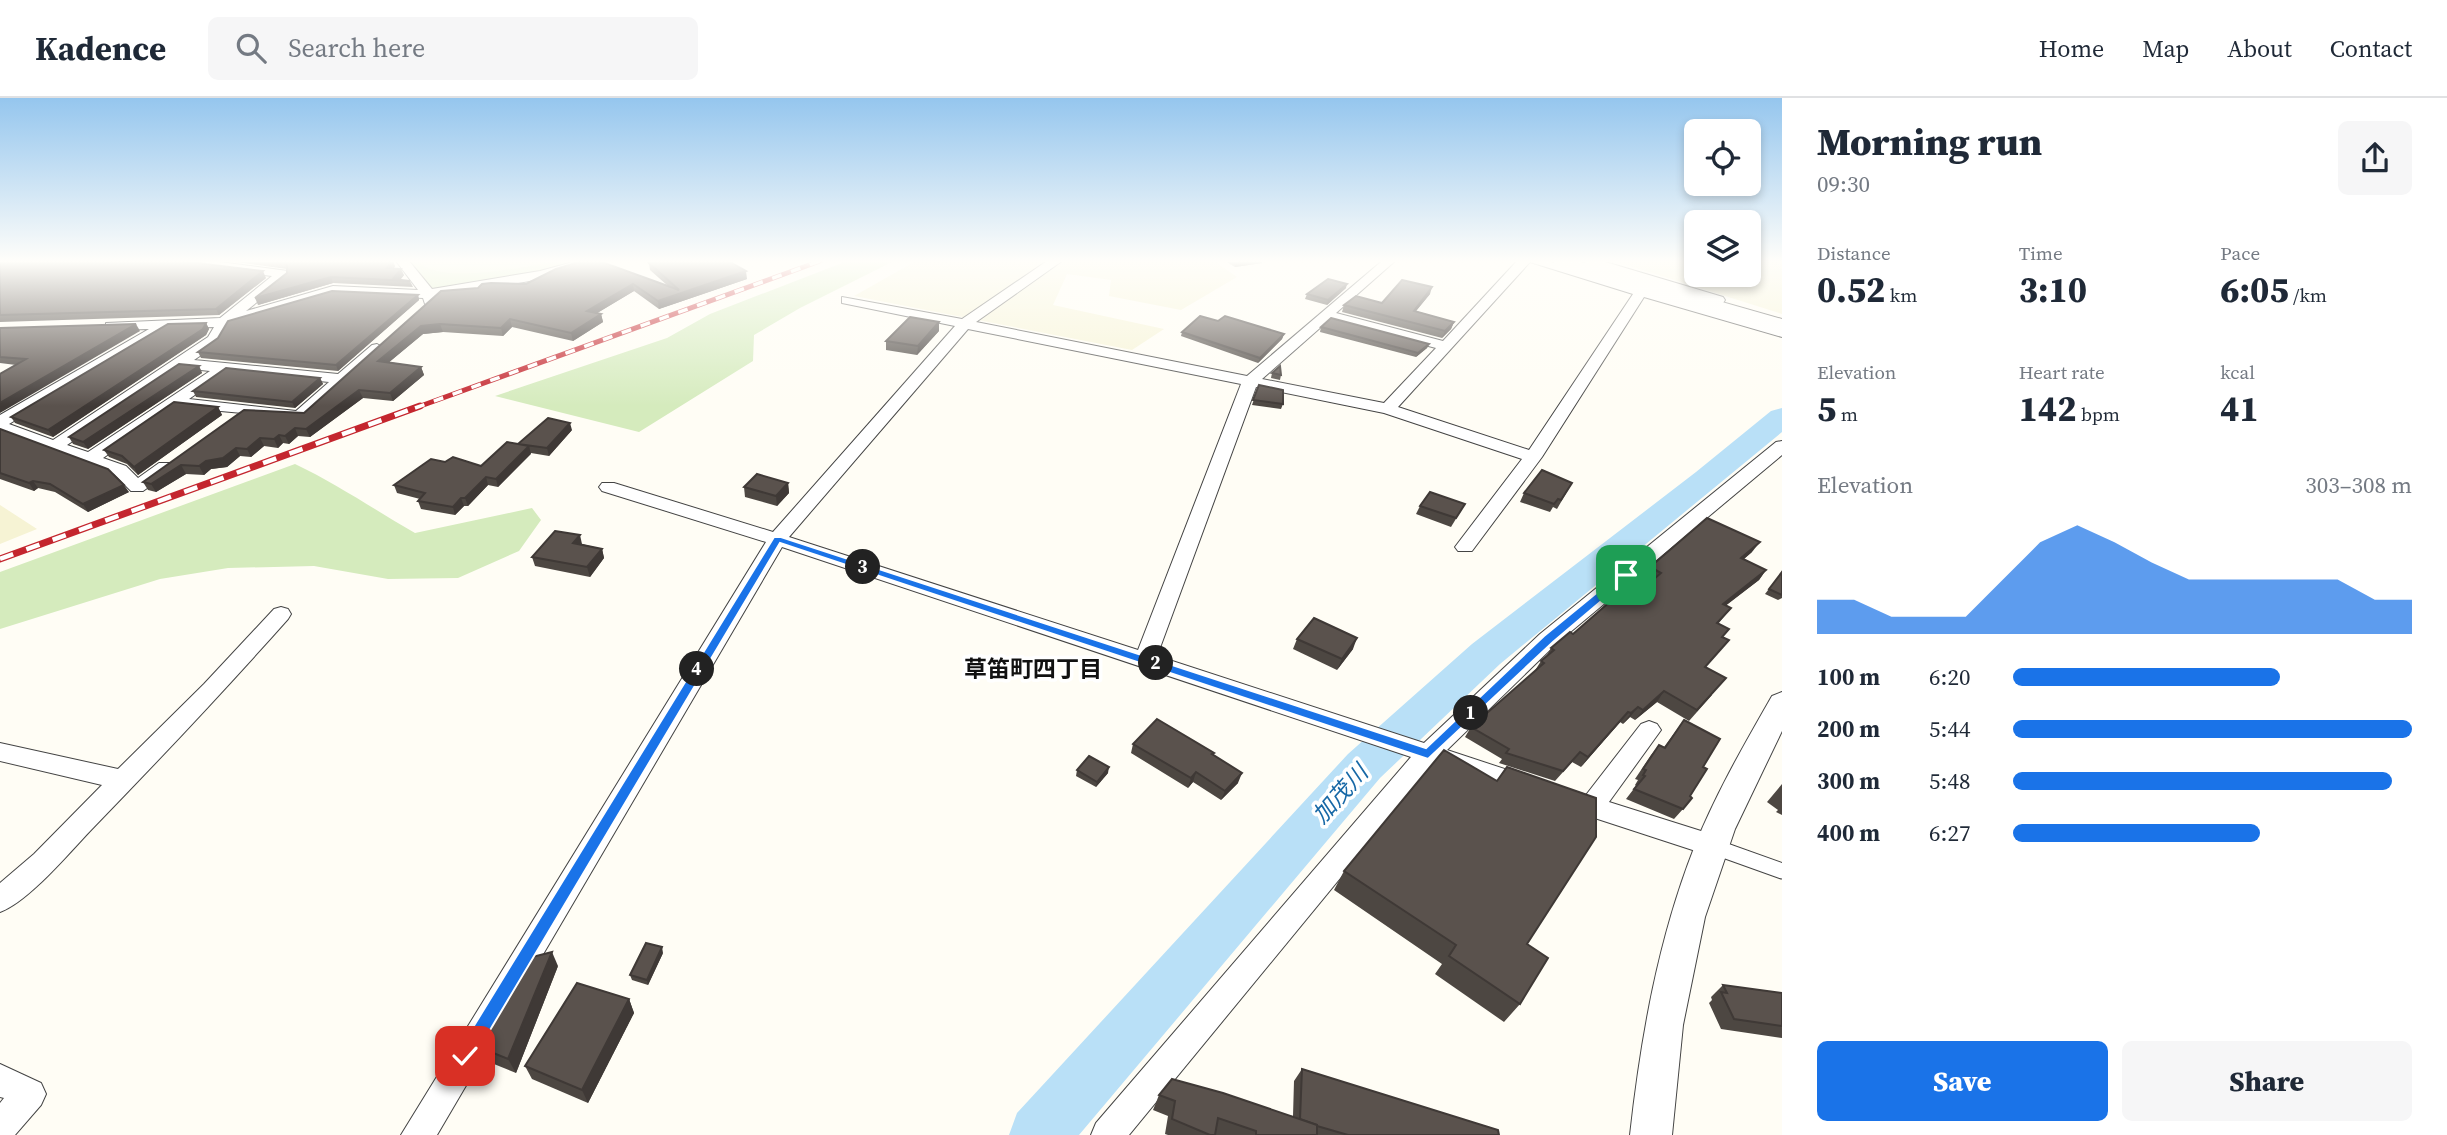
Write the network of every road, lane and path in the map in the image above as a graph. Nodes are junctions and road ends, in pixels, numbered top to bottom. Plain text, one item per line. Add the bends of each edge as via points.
1 (239, 309) edge
2 (267, 309) edge
3 (895, 309) edge
4 (984, 309) edge
5 (1333, 309) edge
6 (1480, 309) edge
7 (1630, 309) edge
8 (1701, 309) edge
9 (1726, 309) edge
10 (1750, 309) edge
11 (1326, 315) junction
12 (1782, 319) edge
13 (224, 322) junction
14 (965, 323) junction
15 (167, 324) junction
16 (100, 326) edge
17 (1782, 326) edge
18 (1782, 333) edge
19 (391, 335) edge
20 (1446, 346) junction
21 (179, 363) junction
22 (223, 368) junction
23 (342, 379) junction
24 (1250, 381) junction
25 (174, 402) junction
26 (1388, 409) junction
27 (243, 410) junction
28 (0, 424) edge
29 (222, 425) edge
30 (1782, 446) edge
31 (53, 447) junction
32 (180, 456) edge
33 (1533, 457) junction
34 (90, 459) junction
35 (608, 487) dead end
36 (777, 539) junction
37 (1465, 547) dead end
38 (281, 614) dead end
39 (1145, 660) junction
40 (1782, 703) edge
41 (1649, 730) dead end
42 (1418, 750) junction
43 (0, 752) edge
44 (122, 779) junction
45 (1591, 807) junction
46 (1711, 845) junction
47 (1782, 871) edge
48 (0, 900) edge
49 (0, 1080) edge
50 (0, 1127) edge
51 (418, 1135) edge
52 (1108, 1135) edge
53 (1651, 1135) edge

1 - 13 street
2 - 13 street
3 - 14 street
4 - 14 street
5 - 11 street
6 - 20 street
7 - 33 street
8 - 18 street
9 - 17 street
10 - 12 street
11 - 20 street
11 - 24 street
13 - 15 street
13 - 21 street via 214,340
14 - 24 street
14 - 36 street
15 - 16 street
15 - 28 street
19 - 23 street
20 - 26 street
21 - 22 street
21 - 31 street
22 - 23 street
22 - 25 street
23 - 27 street via 300,416
24 - 26 street
24 - 39 street
25 - 27 street
25 - 34 street
26 - 33 street
27 - 29 street
28 - 31 street
30 - 42 street
31 - 34 street
32 - 34 street via 137,487 120,470
33 - 37 street
35 - 36 street
36 - 39 street
36 - 51 street
38 - 44 street
39 - 42 street
40 - 46 street
41 - 45 street
42 - 45 street
42 - 52 street
43 - 44 street
44 - 48 street
45 - 46 street
46 - 47 lane
46 - 53 street via 1684,931 1670,998 1657,1064
49 - 50 street via 30,1094

